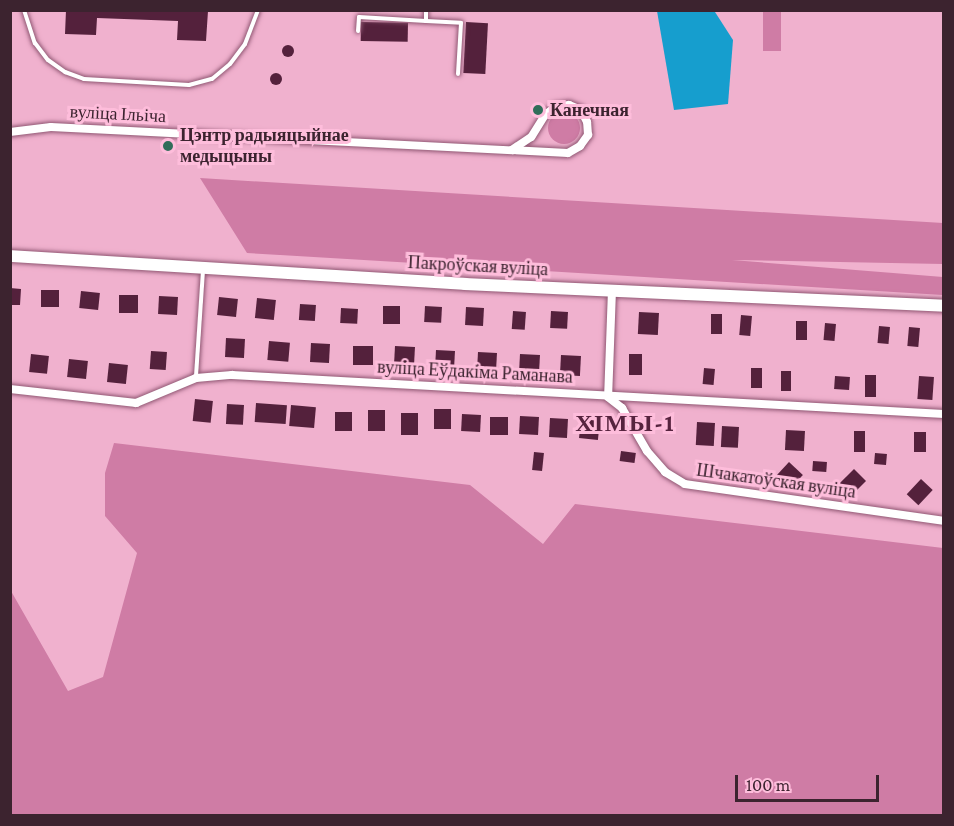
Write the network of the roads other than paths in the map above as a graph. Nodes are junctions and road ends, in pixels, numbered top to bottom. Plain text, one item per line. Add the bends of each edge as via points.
1 (24, 10) edge
2 (258, 10) edge
3 (426, 10) edge
4 (426, 21) junction
5 (358, 31) dead end
6 (458, 74) dead end
7 (10, 132) edge
8 (512, 150) junction
9 (10, 256) edge
10 (203, 269) junction
11 (612, 290) junction
12 (944, 306) edge
13 (196, 378) junction
14 (10, 389) edge
15 (608, 397) junction
16 (944, 414) edge
17 (944, 521) edge

1 - 2 lane via 35,43 48,60 65,72 84,79 189,85 212,79 230,64 244,44
3 - 4 lane
4 - 5 lane via 359,17
4 - 6 lane via 461,23
7 - 8 street, вуліца Ільіча via 51,127
8 - 8 street, вуліца Ільіча via 568,153 588,135 588,122 581,110 568,105 555,107 531,137
9 - 10 street, Пакроўская вуліца
10 - 11 street, Пакроўская вуліца
10 - 13 lane
11 - 12 street, Пакроўская вуліца
11 - 15 street
13 - 14 street, вуліца Еўдакіма Раманава via 136,403
13 - 15 street, вуліца Еўдакіма Раманава via 232,375
15 - 16 street, вуліца Еўдакіма Раманава
15 - 17 street, Шчакатоўская вуліца via 622,408 647,451 665,472 684,484

